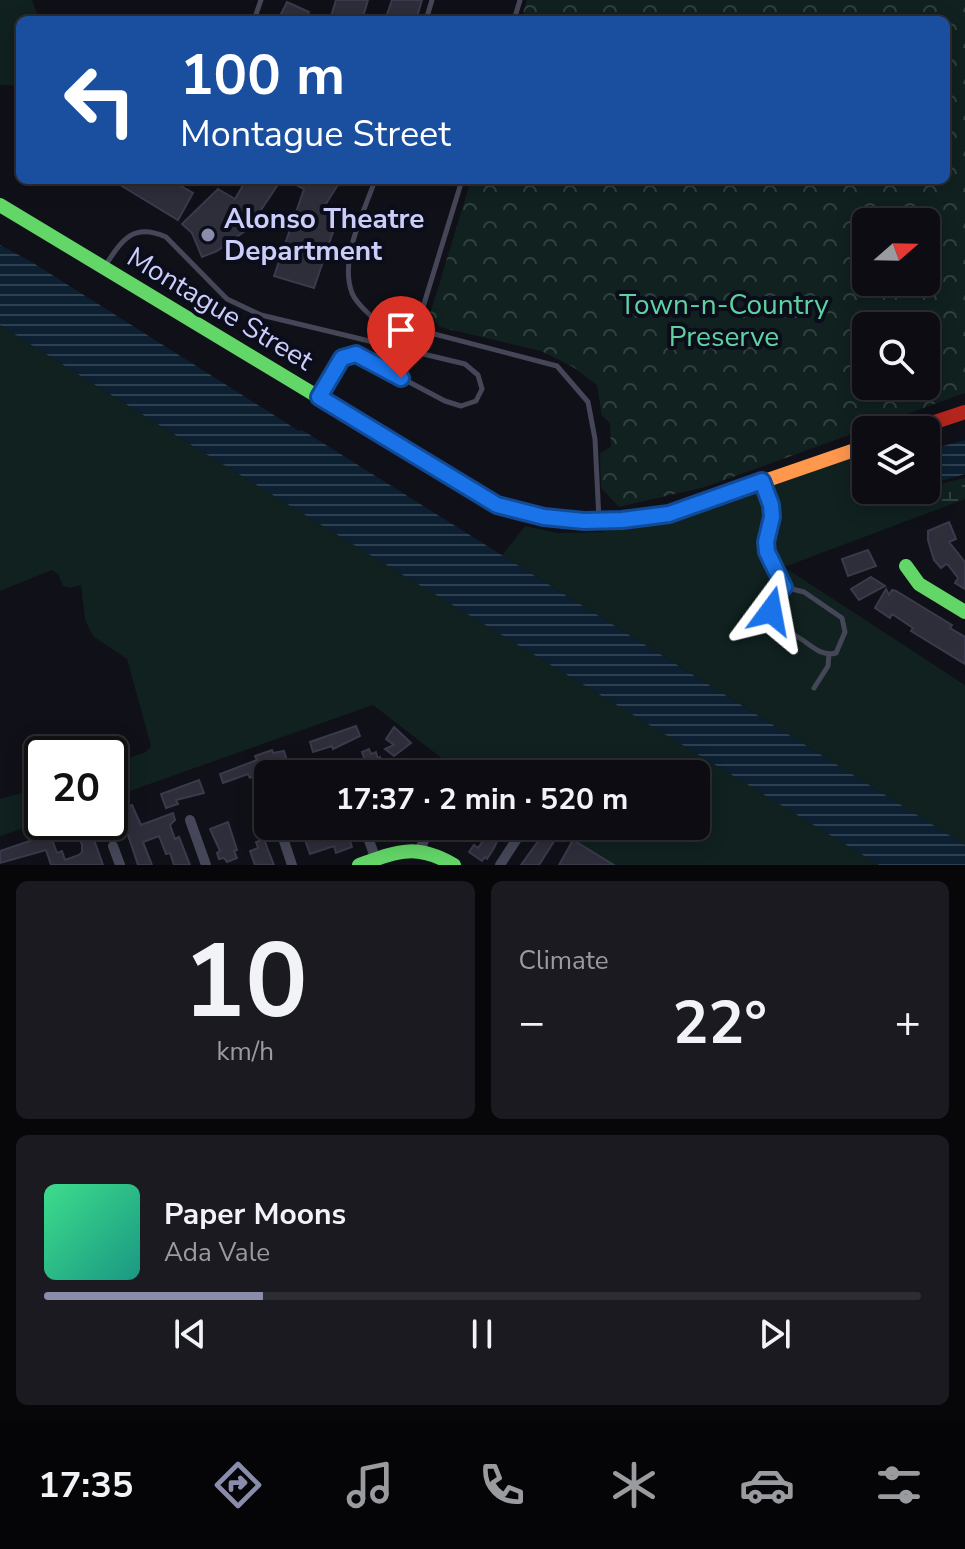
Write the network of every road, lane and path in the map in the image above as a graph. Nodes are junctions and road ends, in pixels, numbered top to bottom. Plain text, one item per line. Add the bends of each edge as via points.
1 (374, 184) edge
2 (461, 184) edge
3 (0, 205) edge
4 (102, 269) junction
5 (416, 330) junction
6 (319, 397) junction
7 (965, 412) edge
8 (940, 420) edge
9 (852, 451) edge
10 (762, 481) junction
11 (599, 521) junction
12 (906, 566) dead end
13 (784, 587) junction
14 (965, 612) edge
15 (829, 654) junction
16 (814, 688) dead end
17 (190, 820) dead end
18 (284, 840) edge
19 (369, 840) edge
20 (424, 840) edge
21 (516, 840) edge
22 (113, 846) dead end
23 (420, 849) junction
24 (377, 862) edge
25 (120, 865) edge
26 (206, 865) edge
27 (292, 865) edge
28 (359, 865) edge
29 (454, 865) edge
30 (500, 865) edge

1 - 5 lane via 353,247 351,291 373,318
2 - 5 lane
3 - 4 street, Montague Street
4 - 6 street, Montague Street
4 - 6 lane via 121,240 154,232 166,237 227,299 334,334 465,364 478,375 482,389 476,401 461,406 356,354 342,358
5 - 11 lane via 557,366 588,402
6 - 11 street, Montague Street via 497,505 544,517
7 - 8 street
9 - 10 street, Montague Street
10 - 11 street, Montague Street via 669,514
10 - 13 lane via 772,517 767,552
12 - 14 street via 919,584
13 - 15 lane via 772,603 777,623
13 - 15 lane via 804,592 842,618 845,632 836,653
15 - 16 lane
17 - 26 street
18 - 27 street
19 - 24 street
20 - 23 street
21 - 30 street
22 - 25 street
23 - 24 street
23 - 29 street
24 - 28 street

